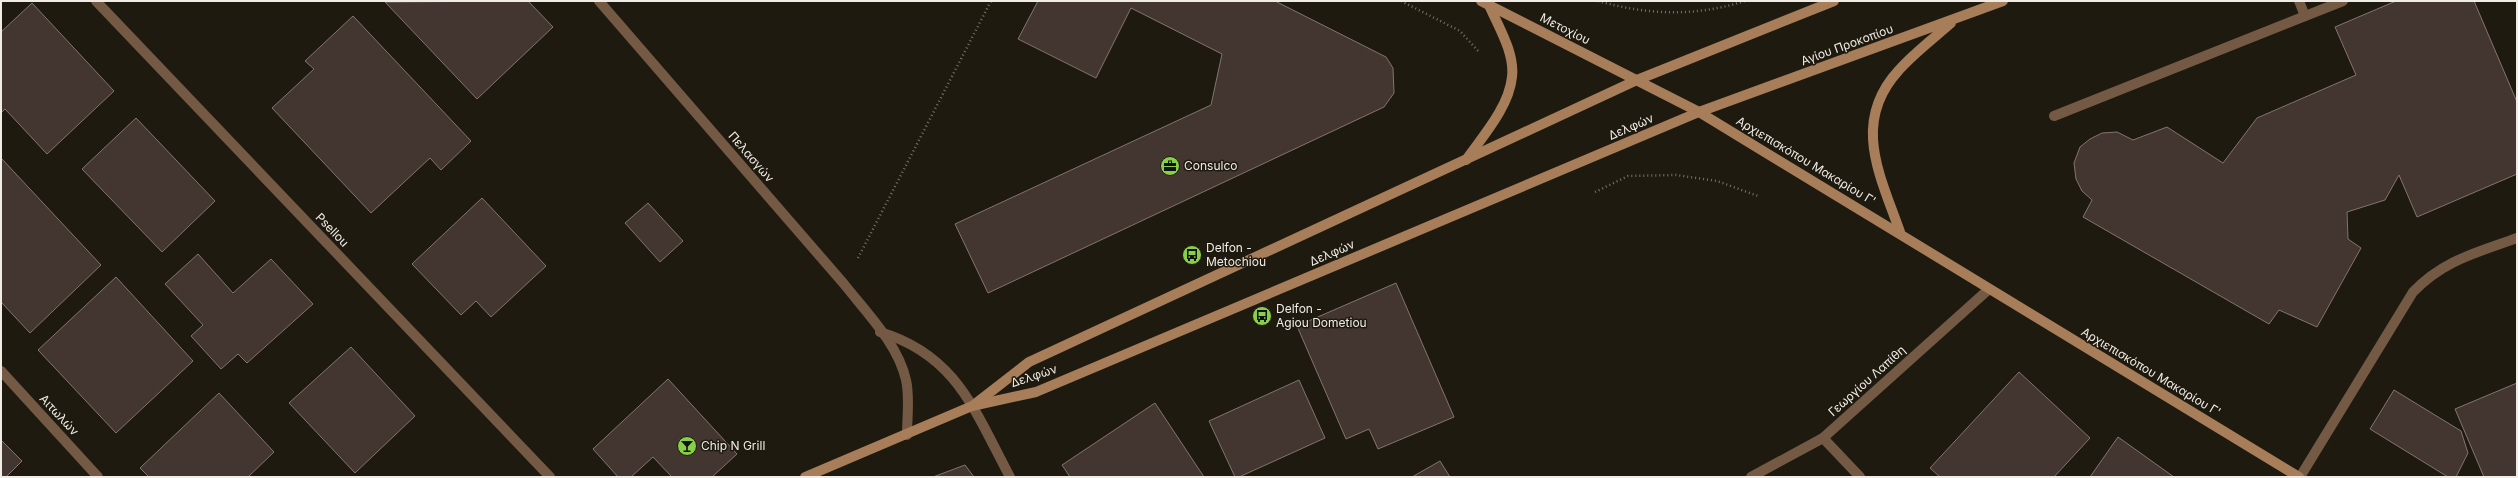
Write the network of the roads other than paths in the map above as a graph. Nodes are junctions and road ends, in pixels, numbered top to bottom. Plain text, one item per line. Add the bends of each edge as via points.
1 (96, 1) edge
2 (599, 1) edge
3 (1834, 1) edge
4 (2003, 1) edge
5 (2299, 1) edge
6 (2343, 1) edge
7 (1485, 3) edge
8 (2305, 16) junction
9 (1955, 20) junction
10 (1637, 80) junction
11 (1699, 112) junction
12 (2054, 116) dead end
13 (1466, 160) junction
14 (1900, 232) junction
15 (2517, 238) edge
16 (1989, 289) junction
17 (880, 332) junction
18 (1, 371) edge
19 (972, 406) junction
20 (907, 435) junction
21 (1823, 438) junction
22 (98, 477) edge
23 (550, 477) edge
24 (806, 477) edge
25 (1010, 477) edge
26 (1751, 477) edge
27 (1860, 477) edge
28 (2300, 477) edge

1 - 23 street, Psellou
2 - 17 street, Πελασγών via 844,284
3 - 10 street
4 - 9 street, Αγίου Προκοπίου
5 - 8 street
6 - 8 street
7 - 10 street, Μετοχίου
7 - 13 street via 1506,44 1512,76 1510,88 1494,119
8 - 12 street
9 - 11 street, Αγίου Προκοπίου
9 - 14 street via 1899,70 1883,90 1874,111 1871,134 1874,160
10 - 11 street, Μετοχίου
10 - 13 street, Δελφών
11 - 14 street, Αρχιεπισκόπου Μακαρίου Γ'
11 - 19 street, Δελφών via 1036,392
13 - 19 street, Δελφών via 1029,362
14 - 16 street, Αρχιεπισκόπου Μακαρίου Γ'
15 - 28 street via 2449,263 2427,278 2413,292
16 - 21 street, Γεωργίου Λαπίθη
16 - 28 street, Αρχιεπισκόπου Μακαρίου Γ'
17 - 19 street via 905,339 921,349 963,389
17 - 20 street, Πελασγών via 895,354 906,381
18 - 22 street, Αιτωλών
19 - 20 street, Δελφών
19 - 25 street
20 - 24 street, Δελφών
21 - 26 street, Γεωργίου Λαπίθη
21 - 27 street

